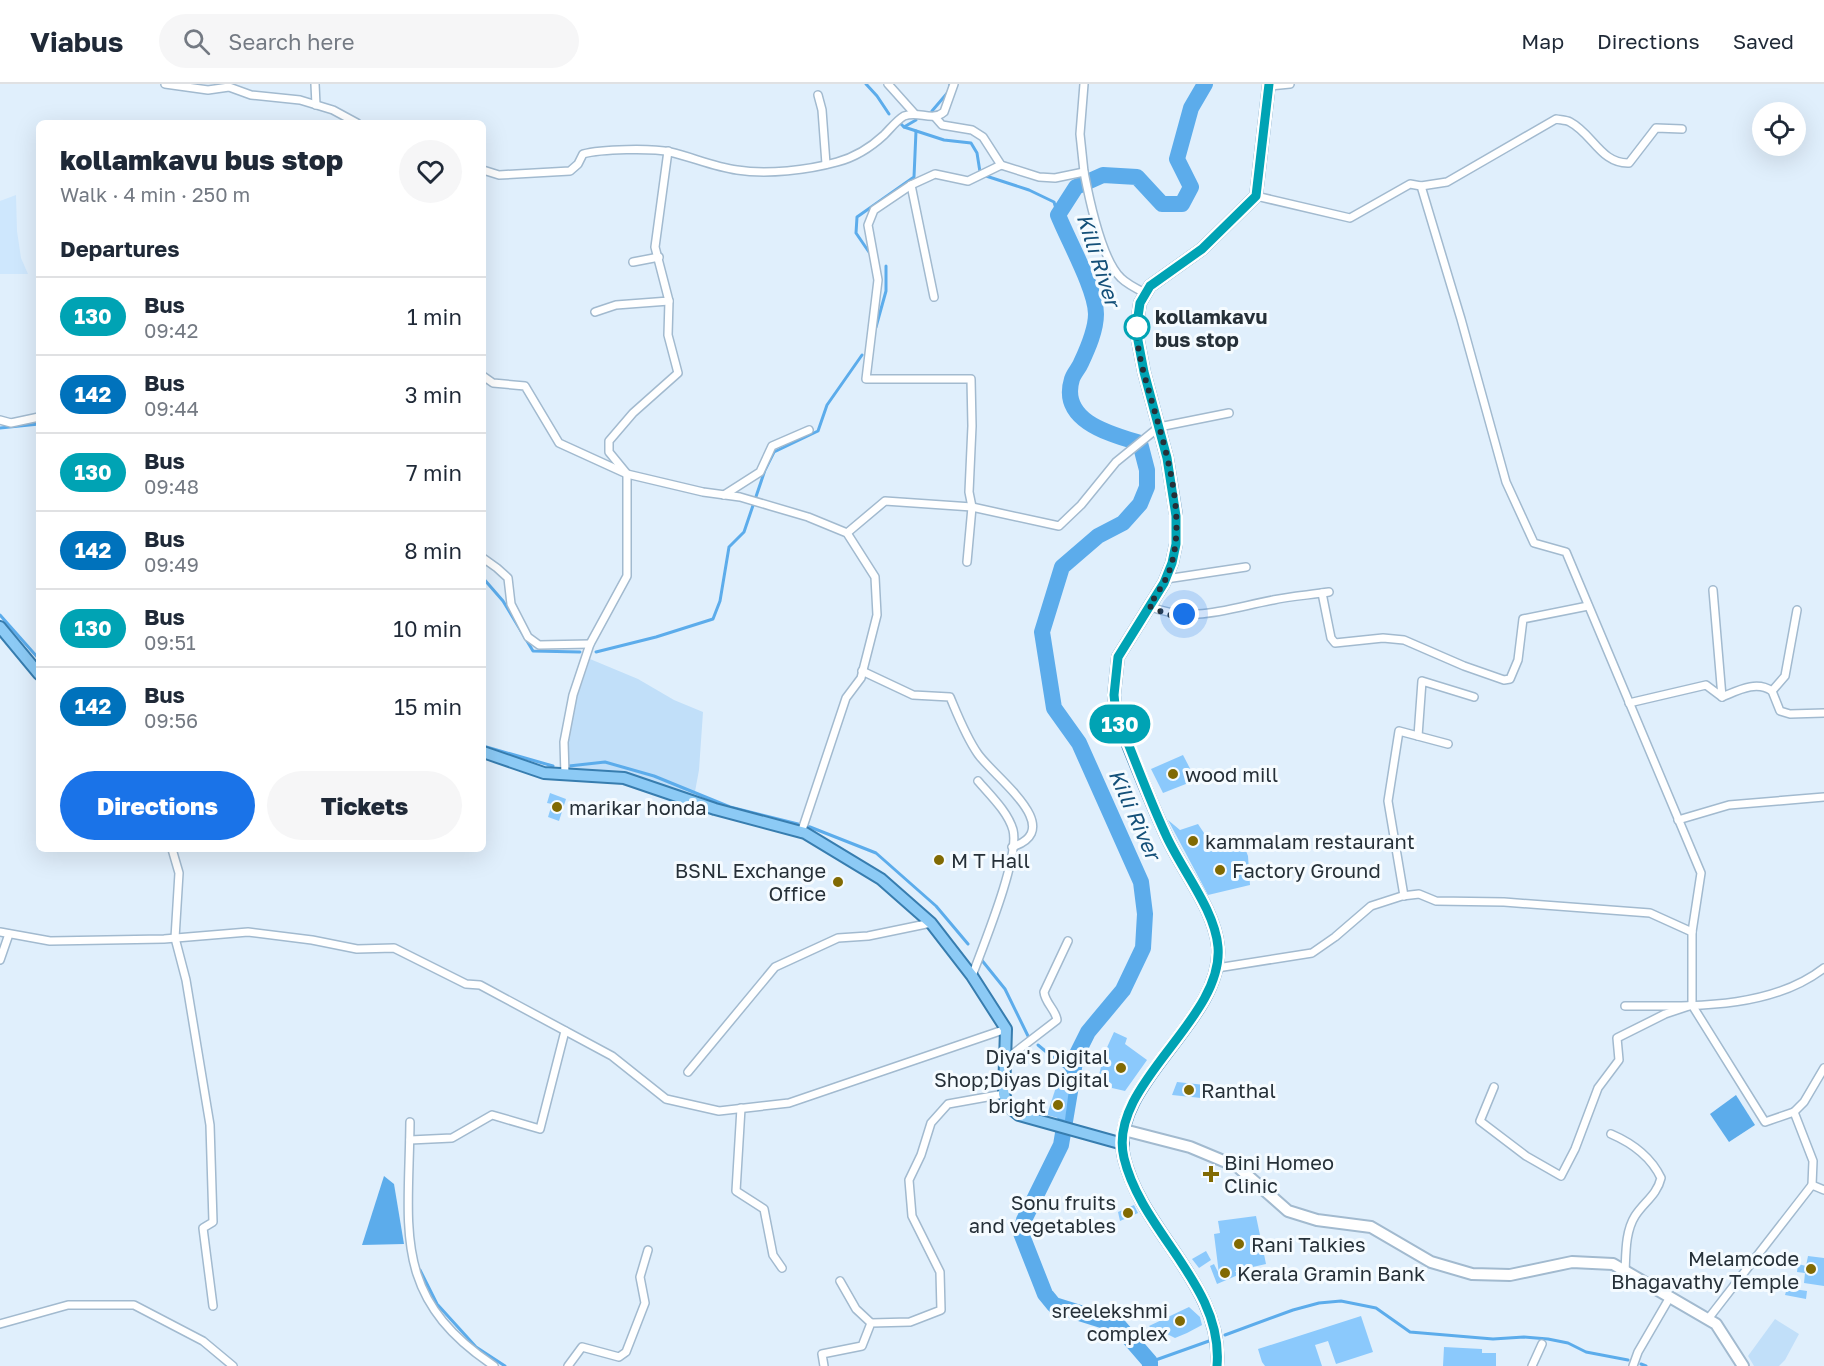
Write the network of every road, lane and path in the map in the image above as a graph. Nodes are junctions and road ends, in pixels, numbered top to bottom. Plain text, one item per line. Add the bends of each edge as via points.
1 (165, 84) edge
2 (315, 84) edge
3 (888, 84) edge
4 (954, 84) edge
5 (1084, 84) edge
6 (1290, 84) edge
7 (1269, 85) edge
8 (818, 95) dead end
9 (316, 105) junction
10 (914, 113) junction
11 (935, 117) junction
12 (351, 120) edge
13 (1682, 129) dead end
14 (668, 151) junction
15 (826, 164) junction
16 (1001, 165) junction
17 (486, 172) edge
18 (1084, 172) junction
19 (911, 185) junction
20 (1421, 186) junction
21 (1256, 196) junction
22 (659, 257) junction
23 (633, 262) dead end
24 (1145, 293) junction
25 (934, 297) dead end
26 (669, 301) junction
27 (595, 312) dead end
28 (486, 378) edge
29 (1229, 413) dead end
30 (36, 418) edge
31 (0, 420) edge
32 (1159, 427) junction
33 (808, 430) dead end
34 (627, 474) junction
35 (724, 495) junction
36 (972, 507) junction
37 (847, 532) junction
38 (486, 560) edge
39 (967, 562) dead end
40 (1246, 567) dead end
41 (1166, 579) junction
42 (1713, 590) dead end
43 (1149, 606) junction
44 (1588, 606) junction
45 (1797, 610) dead end
46 (0, 627) edge
47 (590, 644) junction
48 (36, 670) edge
49 (862, 671) junction
50 (1772, 691) junction
51 (1474, 698) dead end
52 (1722, 698) junction
53 (1629, 703) junction
54 (1823, 715) edge
55 (1418, 736) junction
56 (1448, 744) dead end
57 (486, 753) edge
58 (565, 775) junction
59 (978, 781) dead end
60 (1824, 797) edge
61 (1678, 820) junction
62 (801, 832) junction
63 (1012, 847) junction
64 (173, 852) edge
65 (1404, 896) junction
66 (931, 923) junction
67 (0, 932) edge
68 (1692, 933) junction
69 (9, 934) junction
70 (175, 938) junction
71 (1068, 941) dead end
72 (0, 960) edge
73 (1217, 968) junction
74 (1824, 968) edge
75 (972, 976) junction
76 (1692, 1005) junction
77 (1625, 1006) dead end
78 (1006, 1029) junction
79 (565, 1031) junction
80 (1005, 1060) junction
81 (1824, 1068) edge
82 (688, 1072) dead end
83 (1494, 1087) dead end
84 (1004, 1094) junction
85 (741, 1108) junction
86 (1794, 1112) junction
87 (410, 1122) dead end
88 (1124, 1130) junction
89 (1611, 1134) dead end
90 (410, 1140) junction
91 (1123, 1144) junction
92 (1812, 1185) junction
93 (1824, 1190) edge
94 (648, 1250) dead end
95 (782, 1268) dead end
96 (1625, 1272) junction
97 (840, 1281) dead end
98 (1670, 1297) junction
99 (213, 1306) dead end
100 (1708, 1319) junction
101 (871, 1323) junction
102 (0, 1324) edge
103 (1542, 1344) dead end
104 (1219, 1363) edge
105 (233, 1366) edge
106 (494, 1366) edge
107 (568, 1366) edge
108 (824, 1366) edge
109 (1532, 1366) edge
110 (1633, 1366) edge
111 (1743, 1366) edge

1 - 9 street via 208,90 229,87 250,95
2 - 9 street
3 - 10 street
4 - 11 street via 944,112
5 - 18 street via 1080,134
6 - 7 street
7 - 21 main road
8 - 15 street
9 - 12 street
10 - 11 street
10 - 15 street via 903,117 870,148
11 - 16 street via 942,125 972,130 982,137
13 - 20 street via 1656,128 1629,163 1618,164 1569,122 1556,119 1447,182
14 - 15 street via 737,170 801,170
14 - 17 street via 593,151 583,154 570,171
14 - 22 street via 655,247
16 - 18 street via 1039,177
16 - 19 street via 968,180 935,174
18 - 24 street via 1092,210 1111,264 1121,279
19 - 25 street
19 - 36 street via 874,210 868,225 878,280 866,379 971,379
20 - 21 street via 1410,184 1350,218
20 - 44 street via 1506,482 1534,543 1566,552
21 - 24 main road via 1202,249
22 - 23 street
22 - 26 street
24 - 32 main road via 1136,330
26 - 27 street via 616,305
26 - 34 street via 668,335 678,373 633,413 609,441 609,452
28 - 34 street via 493,383 525,386 559,443
29 - 32 street
30 - 31 street via 11,423
32 - 36 street via 1116,462 1059,526
32 - 41 main road via 1176,516 1176,544
33 - 35 street via 772,446 760,472
34 - 35 street
34 - 47 street via 627,576
35 - 37 street via 808,517
36 - 37 street via 885,501
36 - 39 street
37 - 49 street via 875,577 877,615
38 - 47 street via 508,578 511,604 528,637 539,645
40 - 41 street
41 - 43 main road
42 - 52 street
43 - 44 street via 1169,615 1236,609 1278,598 1325,593 1335,643 1404,640 1504,680 1510,679 1518,660 1523,619
43 - 73 main road via 1118,657 1116,714 1165,834 1214,927
44 - 53 street
45 - 50 street via 1785,676
46 - 48 main road
47 - 58 street via 573,695 564,742
49 - 62 street via 846,699
49 - 63 street via 913,695 950,697 979,755 1031,816 1032,835
50 - 52 street via 1758,685
50 - 54 street via 1780,711
51 - 55 street via 1422,681
52 - 53 street via 1706,685
53 - 61 street
55 - 56 street
55 - 65 street via 1399,731 1388,801
57 - 58 main road via 544,773
58 - 62 main road via 624,778 715,809
59 - 63 street via 1007,817 1013,830
60 - 61 street via 1729,805
61 - 68 street via 1701,873
62 - 66 main road via 881,879
63 - 75 street via 1007,876
64 - 70 street via 179,873
65 - 68 street via 1419,894 1436,901 1650,913
65 - 73 street via 1371,906 1312,953
66 - 75 main road
66 - 82 street via 838,938 776,967
67 - 69 street
68 - 76 street
69 - 70 street via 50,941
69 - 72 street
70 - 79 street via 248,933 357,949 394,948 466,984 480,985
70 - 99 street via 186,980 210,1125 213,1222 203,1228
71 - 80 street via 1044,992 1057,1020
73 - 88 main road via 1202,1004 1142,1088
74 - 76 street via 1782,991 1758,998
75 - 78 main road
76 - 77 street
76 - 83 street via 1617,1038 1619,1060 1598,1088 1561,1176 1526,1156 1480,1121
76 - 86 street via 1765,1122
78 - 80 main road
78 - 85 street via 789,1102
79 - 85 street via 612,1056 666,1099 719,1111
79 - 90 street via 540,1129 492,1115 452,1138
80 - 84 main road
81 - 86 street
84 - 91 main road via 1008,1106 1019,1115
84 - 101 street via 948,1104 931,1123 909,1180 912,1216 940,1272 941,1310 910,1322
85 - 95 street via 736,1191 764,1209 773,1255
86 - 92 street via 1813,1161
87 - 90 street
88 - 91 main road
88 - 96 main road via 1190,1147 1238,1167 1288,1212 1371,1227 1431,1262 1472,1274 1510,1275 1572,1262 1613,1264
89 - 96 street via 1630,1142 1656,1167 1661,1178 1630,1228
90 - 106 street via 409,1240 419,1285 435,1313 469,1349
91 - 104 main road via 1128,1168 1148,1212 1203,1296 1217,1335
92 - 93 street
92 - 100 street
94 - 107 street via 640,1277 645,1304 626,1352 619,1357 582,1347
96 - 98 main road
97 - 101 street via 856,1309
98 - 100 main road
98 - 110 street
100 - 111 main road via 1716,1324
101 - 108 street via 862,1346 822,1354
102 - 105 street via 68,1305 134,1305 203,1341
103 - 109 street

